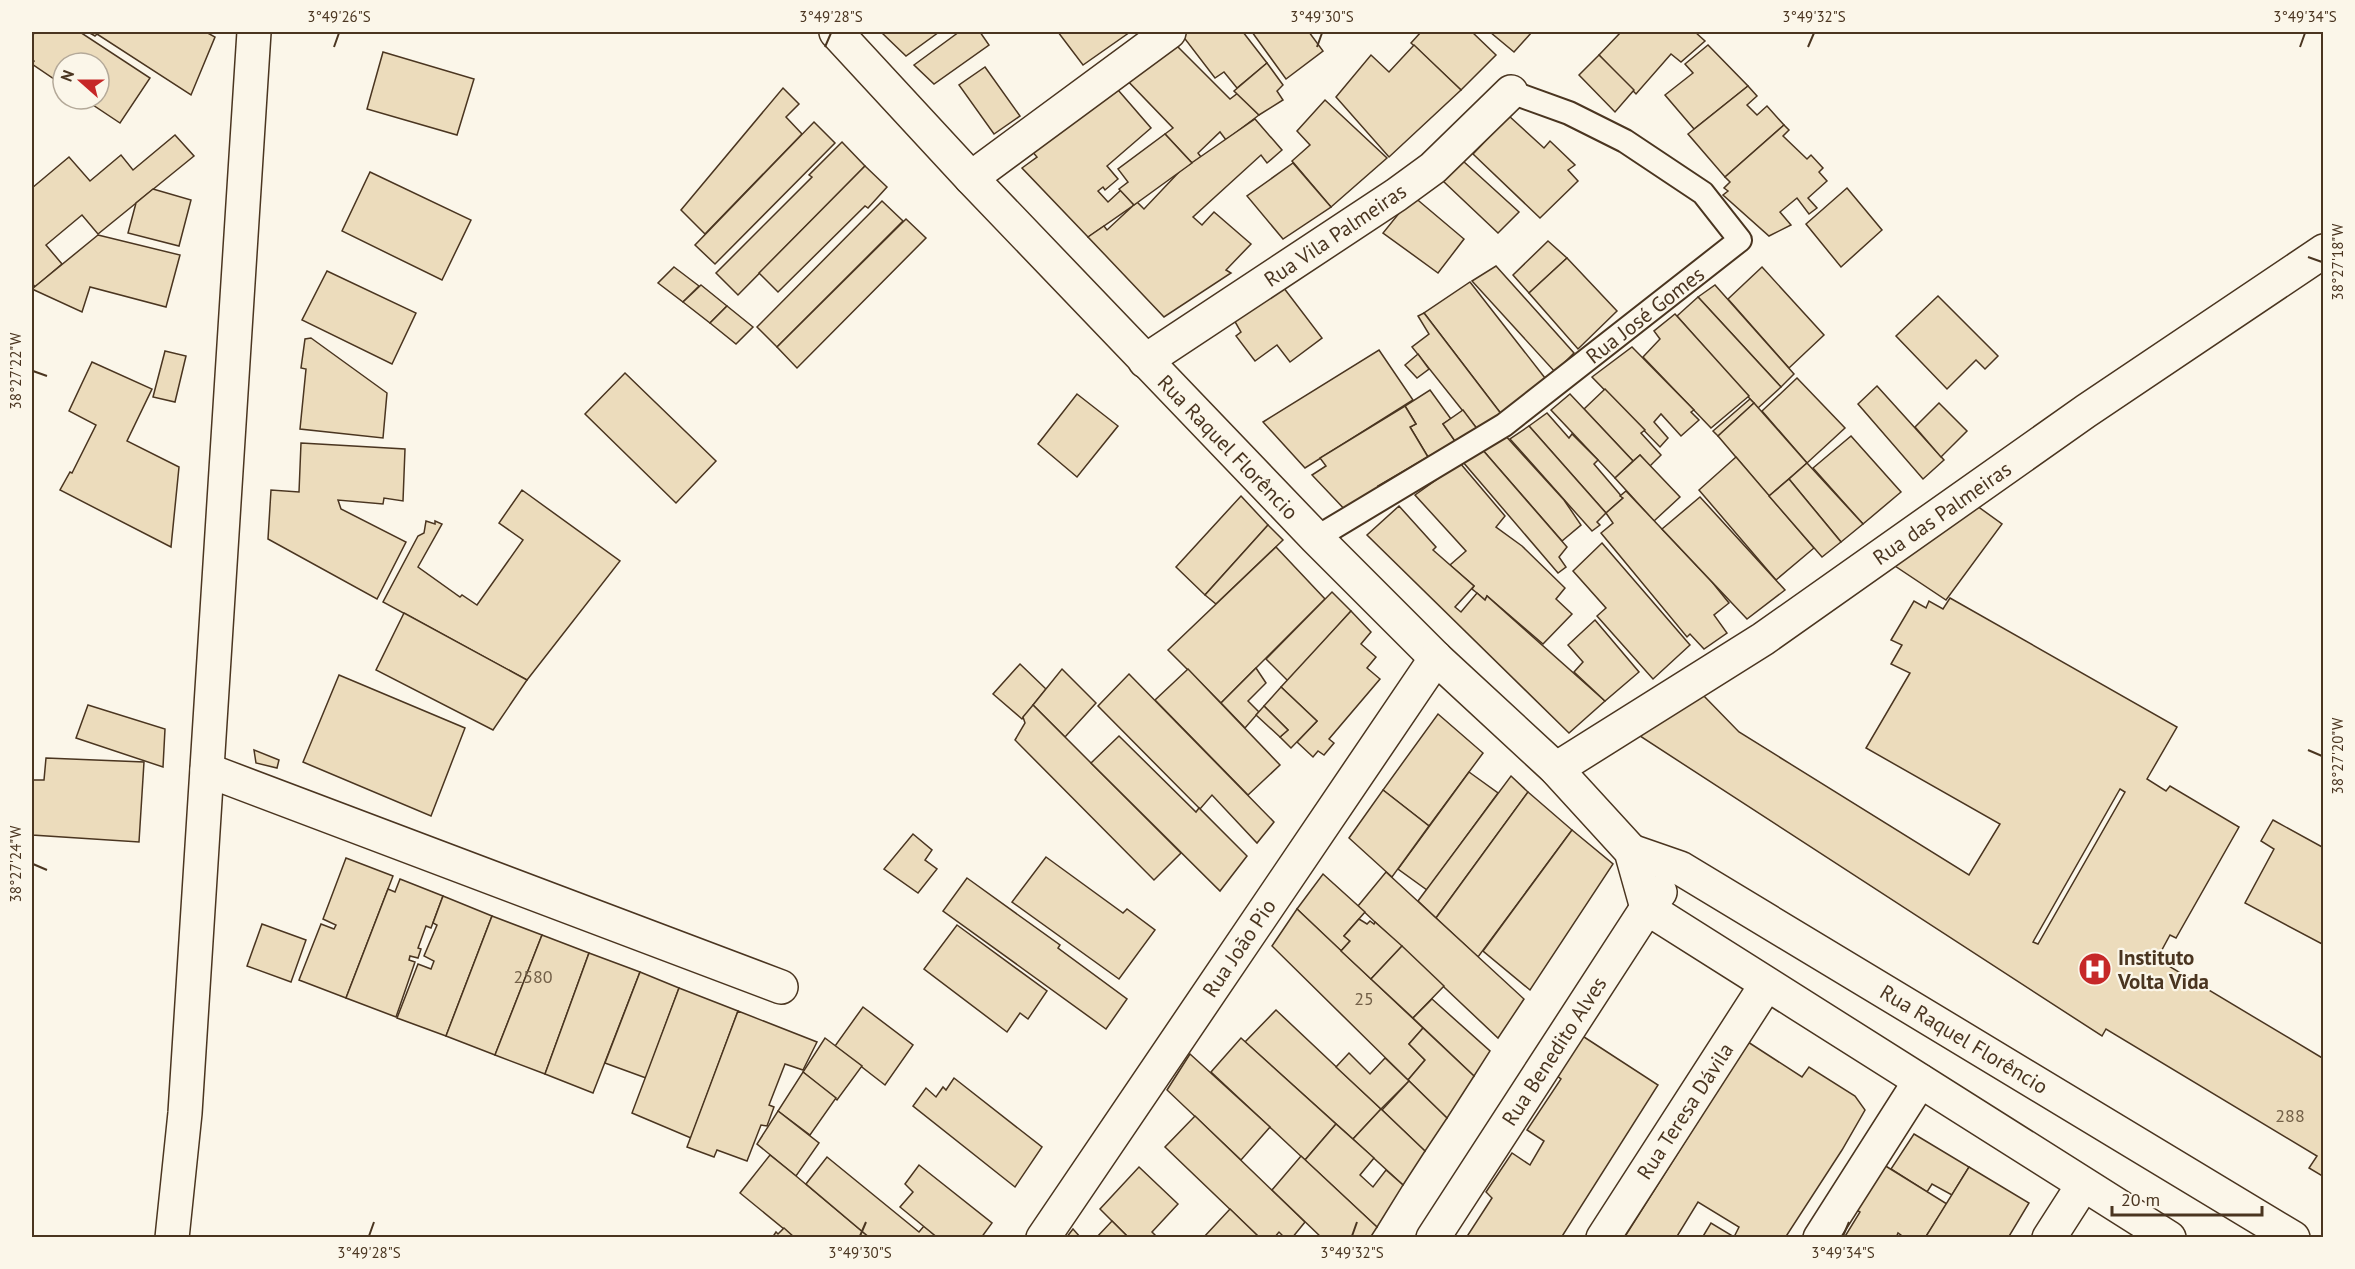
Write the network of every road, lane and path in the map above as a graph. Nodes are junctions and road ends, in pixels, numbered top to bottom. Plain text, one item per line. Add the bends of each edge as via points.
1 (254, 32) edge
2 (836, 32) edge
3 (1169, 32) edge
4 (1511, 92) joint
5 (971, 178) junction
6 (2324, 251) edge
7 (1145, 361) junction
8 (1316, 538) junction
9 (1436, 658) junction
10 (207, 770) junction
11 (1556, 770) junction
12 (1631, 851) junction
13 (1680, 868) junction
14 (1647, 908) junction
15 (1766, 985) junction
16 (781, 987) dead end
17 (1920, 1081) junction
18 (2083, 1185) junction
19 (172, 1238) edge
20 (1043, 1238) edge
21 (1433, 1238) edge
22 (1603, 1238) edge
23 (1820, 1238) edge
24 (2049, 1238) edge
25 (2169, 1238) edge
26 (2293, 1238) edge

1 - 10 street
2 - 5 street, Rua Raquel Florêncio
3 - 5 street
4 - 7 street, Rua Vila Palmeiras via 1433,168
4 - 8 lane, Rua José Gomes via 1569,113 1626,141 1703,193 1740,240 1504,425
5 - 7 street, Rua Raquel Florêncio
6 - 11 street, Rua das Palmeiras via 2077,417 1763,639
7 - 8 street, Rua Raquel Florêncio
8 - 9 street, Rua Raquel Florêncio
9 - 11 street, Rua Raquel Florêncio
9 - 20 street, Rua João Pio
10 - 16 street
10 - 19 street via 185,1113
11 - 12 street, Rua Raquel Florêncio
12 - 13 street, Rua Raquel Florêncio
12 - 14 street, Rua Raquel Florêncio
13 - 14 street, Rua Benedito Alves
13 - 26 street, Rua Raquel Florêncio
14 - 15 street
14 - 21 street, Rua Benedito Alves
15 - 17 street
15 - 22 street, Rua Teresa Dávila
17 - 18 street
17 - 23 street
18 - 24 street
18 - 25 street

